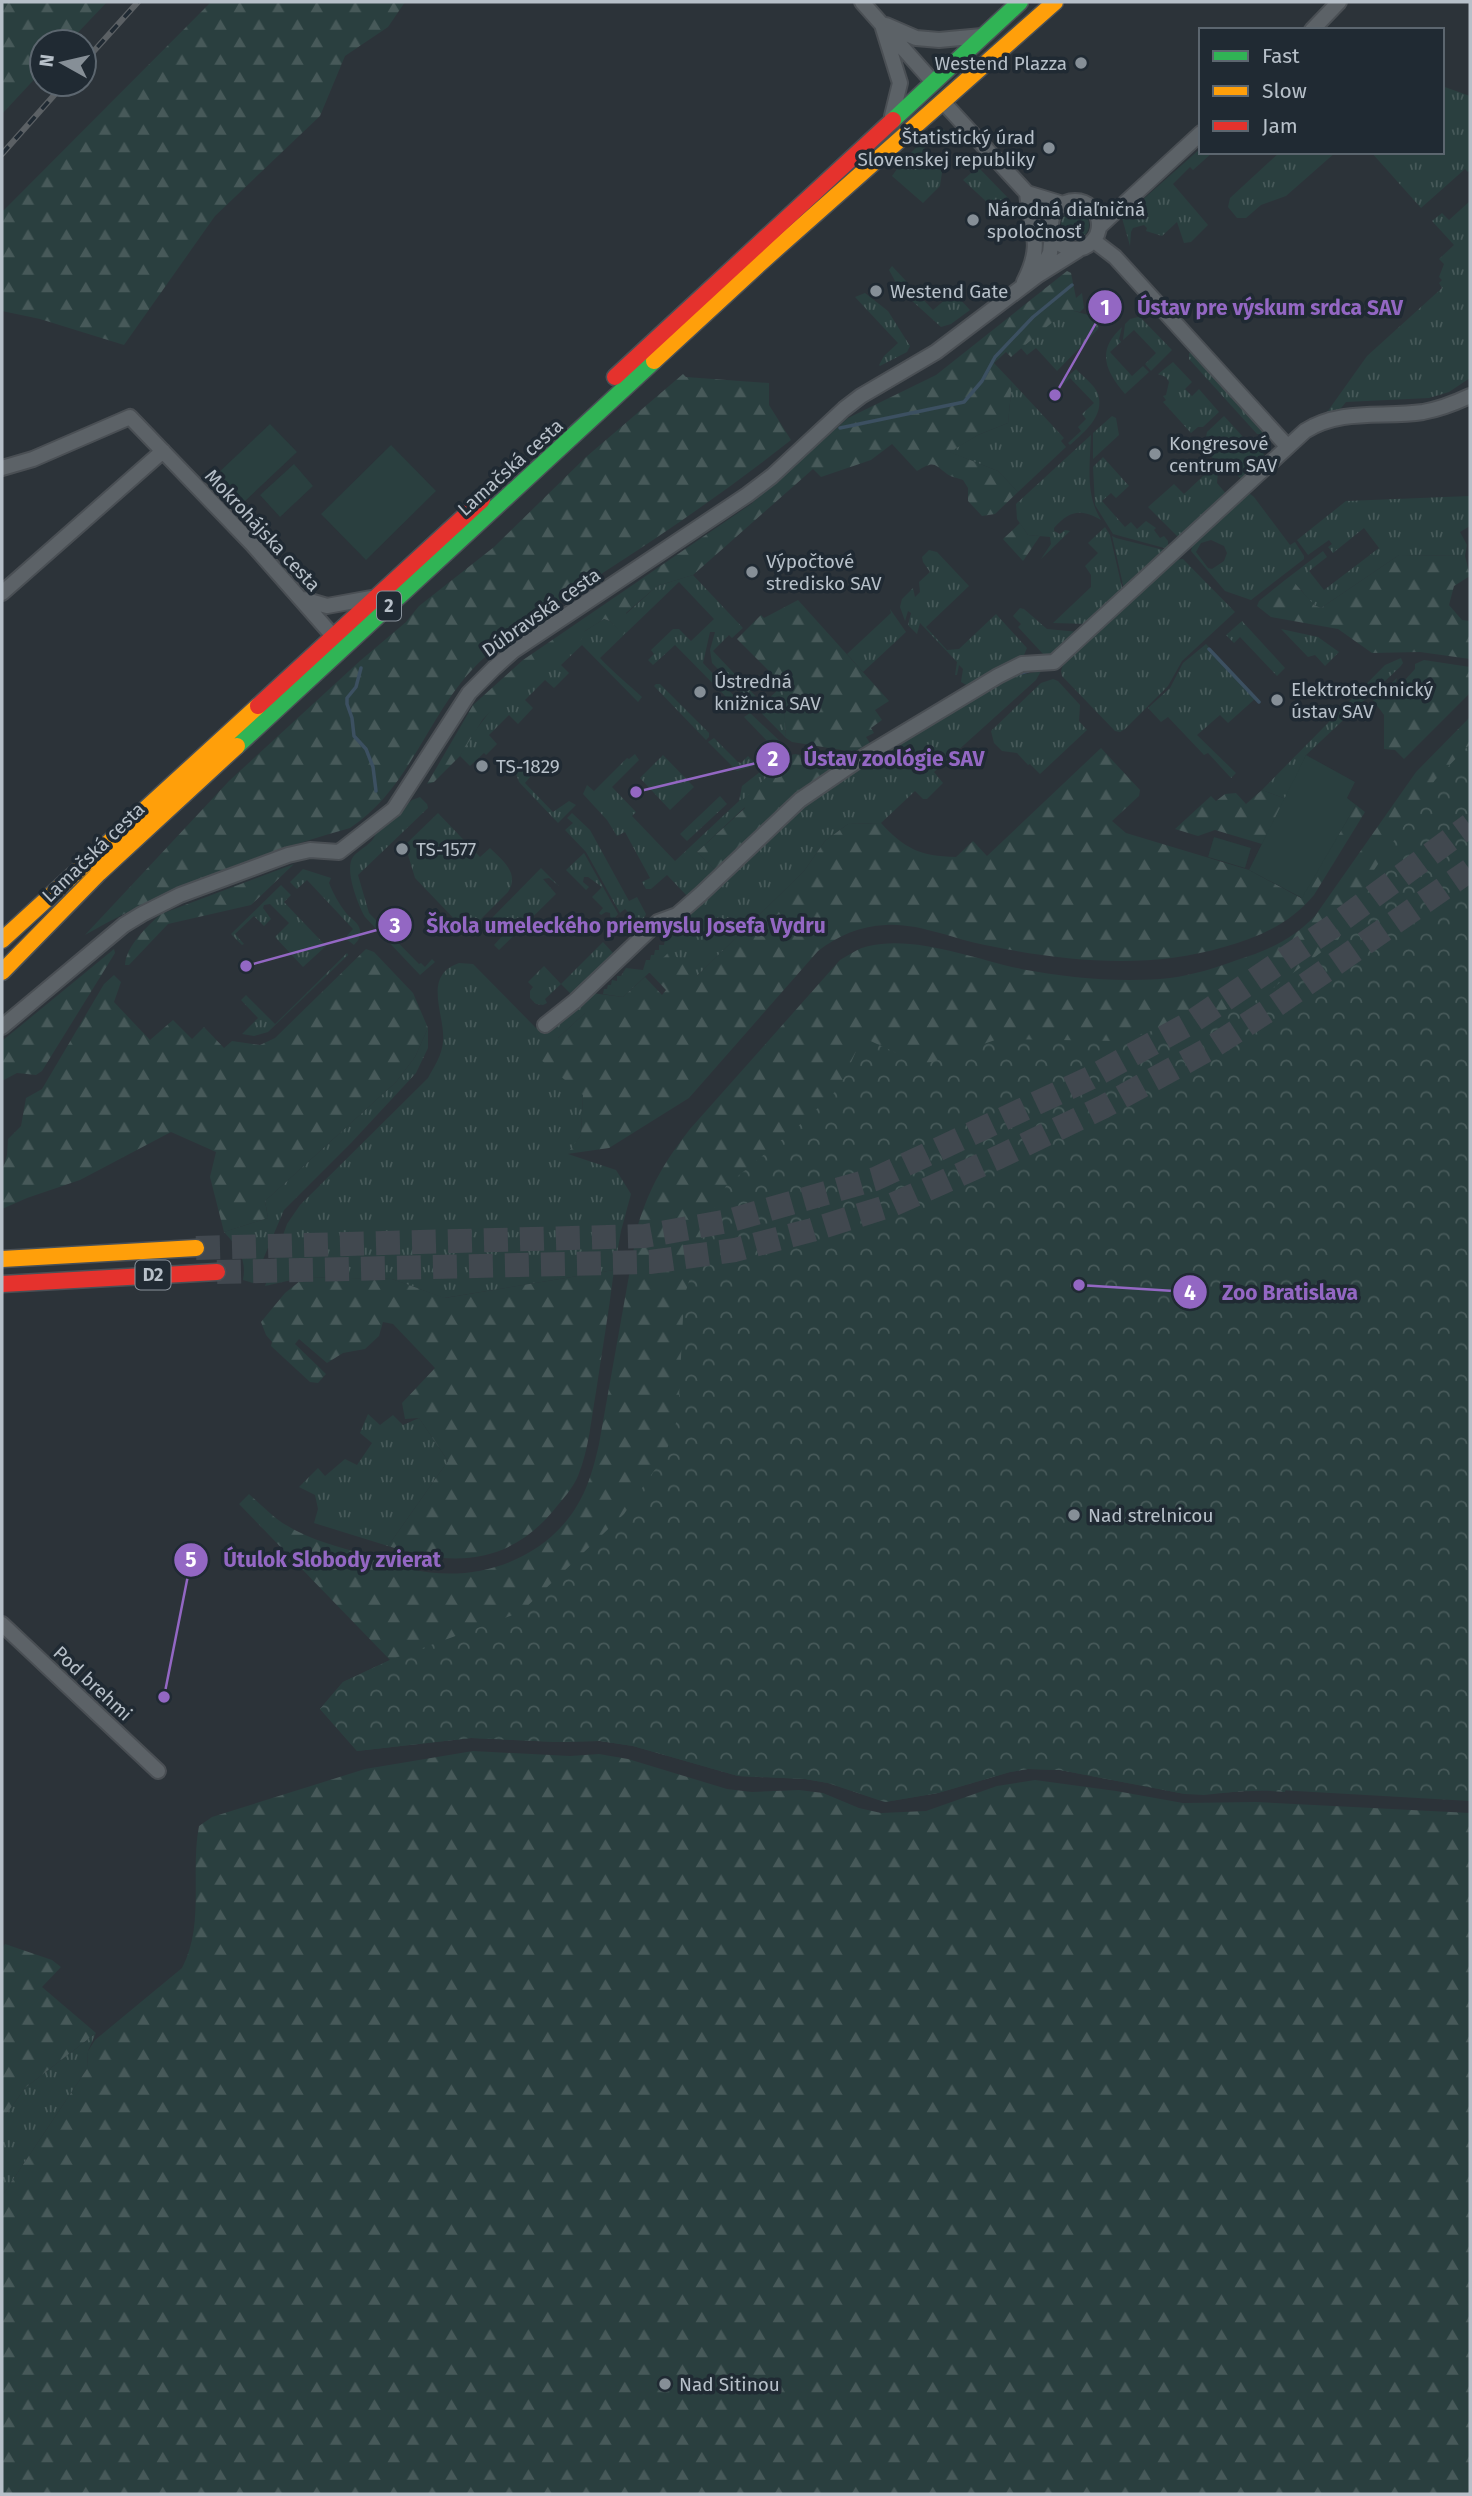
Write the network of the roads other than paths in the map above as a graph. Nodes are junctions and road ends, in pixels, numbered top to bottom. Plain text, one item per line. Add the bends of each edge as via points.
1 (862, 2) edge
2 (1020, 2) edge
3 (1055, 2) edge
4 (1339, 2) edge
5 (882, 23) junction
6 (1314, 28) edge
7 (982, 36) junction
8 (933, 82) junction
9 (944, 103) junction
10 (892, 118) junction
11 (1199, 135) edge
12 (1029, 194) junction
13 (1122, 203) junction
14 (1063, 204) junction
15 (1092, 209) junction
16 (1099, 226) junction
17 (1052, 229) junction
18 (1094, 241) junction
19 (1078, 250) junction
20 (1038, 275) junction
21 (1020, 290) junction
22 (1470, 396) edge
23 (1287, 446) junction
24 (163, 451) junction
25 (2, 468) edge
26 (2, 593) edge
27 (301, 598) junction
28 (373, 598) junction
29 (333, 636) junction
30 (351, 642) junction
31 (2, 940) edge
32 (2, 972) edge
33 (544, 1025) dead end
34 (2, 1027) edge
35 (196, 1248) tunnel mouth
36 (2, 1259) edge
37 (217, 1272) tunnel mouth
38 (2, 1284) edge
39 (2, 1623) edge
40 (158, 1771) dead end

1 - 5 street
2 - 7 main road, Lamačská cesta / 2
3 - 9 main road, Lamačská cesta / 2
4 - 6 street
5 - 7 street via 916,38
5 - 8 street
5 - 10 street via 900,83
7 - 8 main road, Lamačská cesta / 2
8 - 9 main road
8 - 10 main road, Lamačská cesta / 2
9 - 12 street
9 - 30 main road, Lamačská cesta / 2 via 766,258
10 - 28 main road, Lamačská cesta / 2
11 - 13 street
12 - 14 street
12 - 17 street
12 - 21 street, Dúbravská cesta via 1036,251
13 - 15 street
13 - 16 street
14 - 15 street via 1078,201
14 - 17 street
15 - 16 street
16 - 18 street
17 - 19 street via 1063,247
17 - 20 street, Dúbravská cesta via 1050,253
18 - 19 street
18 - 23 street via 1115,257
19 - 20 street, Dúbravská cesta
20 - 21 street, Dúbravská cesta
21 - 34 street, Dúbravská cesta via 936,352 844,409 772,476 494,668 469,693 394,809 339,852 310,850 288,855 161,904 124,925
22 - 23 street via 1422,412 1320,421
23 - 33 street via 1054,662 1022,664 998,676 800,800 701,894 677,915 658,922
24 - 25 street, Mokrohájska cesta via 130,416
24 - 26 street
24 - 27 street, Mokrohájska cesta
27 - 28 street via 327,606
27 - 29 street, Mokrohájska cesta
28 - 29 main road, Lamačská cesta / 2
29 - 30 main road
29 - 31 main road, Lamačská cesta / 2
30 - 32 main road, Lamačská cesta / 2 via 99,873
35 - 36 main road, D2
37 - 38 main road, D2
39 - 40 street, Pod brehmi

